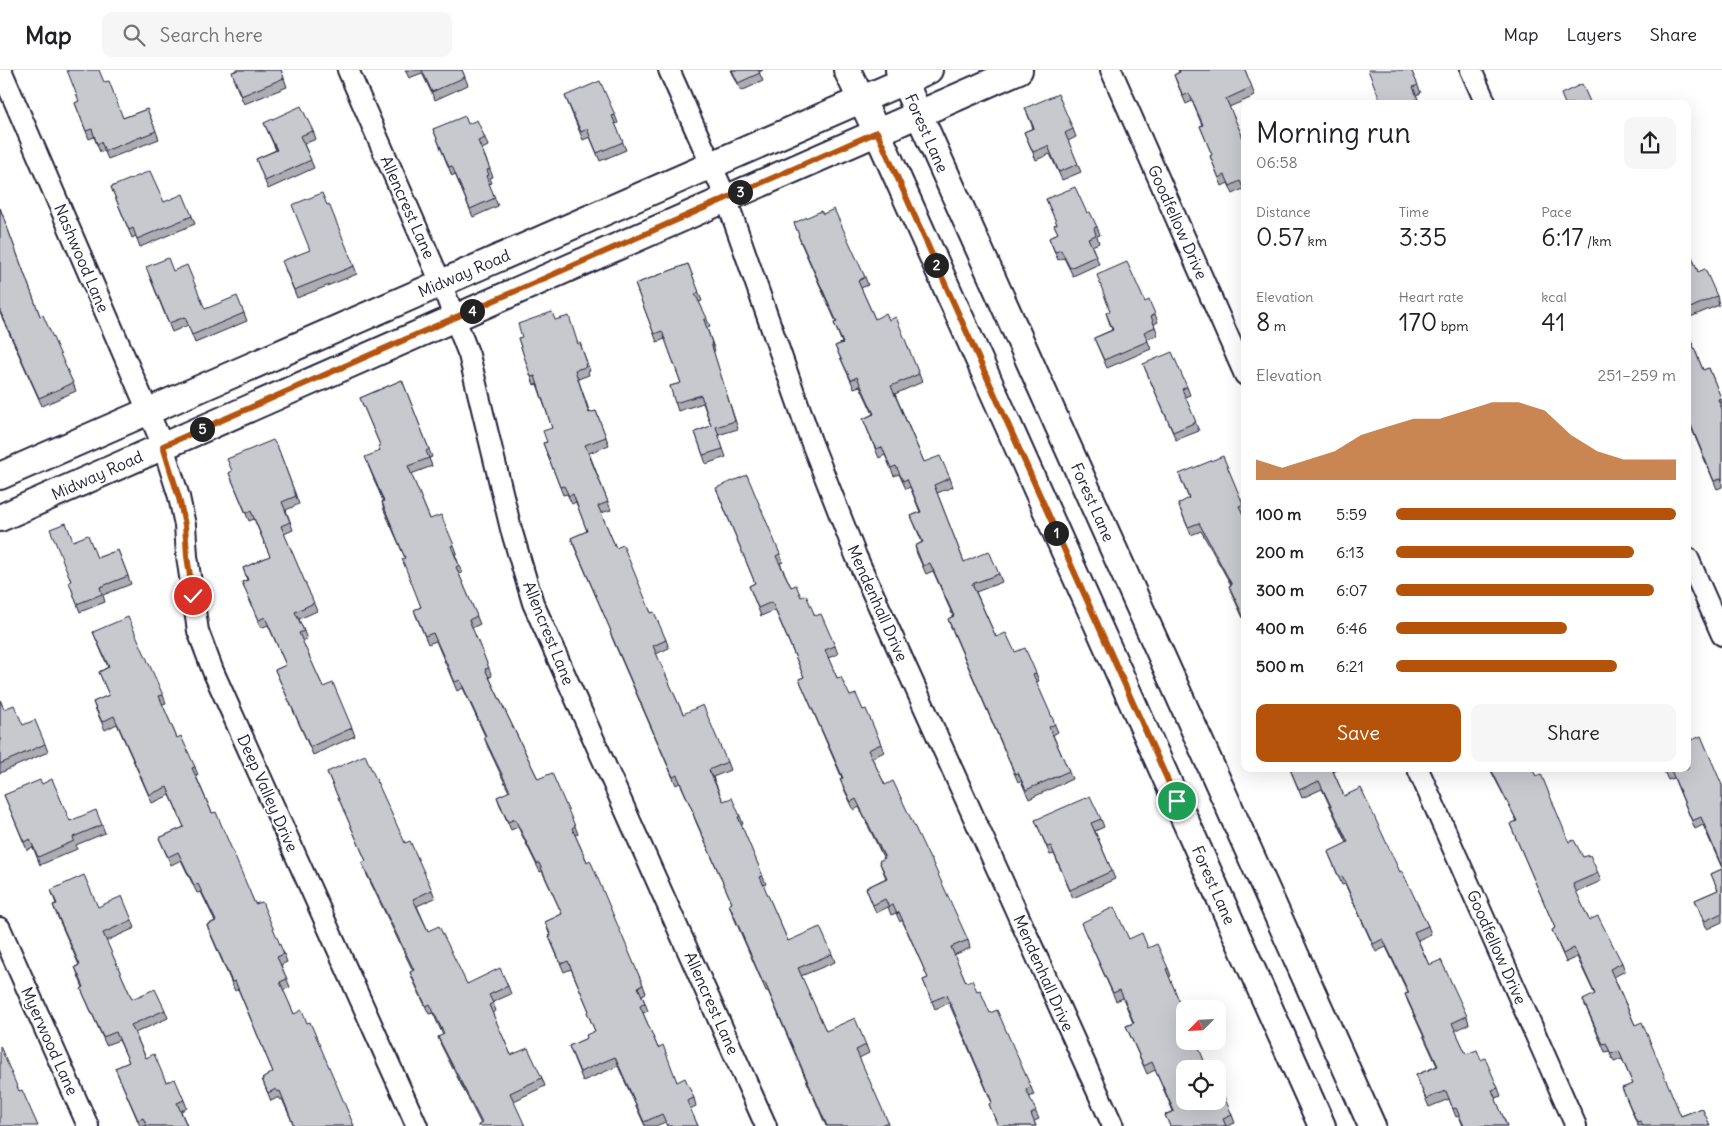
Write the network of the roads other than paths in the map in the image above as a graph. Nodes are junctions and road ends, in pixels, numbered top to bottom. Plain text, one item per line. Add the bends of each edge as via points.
1 (0, 70) edge
2 (348, 70) edge
3 (669, 70) edge
4 (847, 70) edge
5 (928, 70) edge
6 (1018, 70) edge
7 (1111, 70) edge
8 (1471, 70) edge
9 (902, 75) edge
10 (860, 100) junction
11 (1484, 100) edge
12 (919, 114) junction
13 (877, 132) junction
14 (711, 165) junction
15 (726, 198) junction
16 (441, 283) junction
17 (456, 318) junction
18 (1241, 366) edge
19 (148, 411) junction
20 (163, 446) junction
21 (0, 476) edge
22 (0, 518) edge
23 (1691, 565) edge
24 (1722, 635) edge
25 (1419, 772) edge
26 (0, 928) edge
27 (88, 1126) edge
28 (417, 1126) edge
29 (766, 1126) edge
30 (1113, 1126) edge
31 (1322, 1126) edge
32 (1372, 1126) edge
33 (1576, 1126) edge

1 - 19 street, Nashwood Lane
2 - 16 street, Allencrest Lane
3 - 14 street, Mendenhall Drive
4 - 10 main road, Forest Lane
5 - 9 main road, Midway Road
6 - 12 main road, Midway Road
7 - 18 street, Goodfellow Drive
8 - 11 street
9 - 10 main road, Midway Road
9 - 12 main road, Forest Lane
10 - 13 main road, Forest Lane
10 - 14 main road, Midway Road
12 - 13 main road, Midway Road
12 - 32 main road, Forest Lane
13 - 15 main road, Midway Road
13 - 31 main road, Forest Lane
14 - 15 street, Mendenhall Drive
14 - 16 main road, Midway Road
15 - 17 main road, Midway Road
15 - 30 street, Mendenhall Drive via 811,441 856,556
16 - 17 street, Allencrest Lane
16 - 19 main road, Midway Road
17 - 20 main road, Midway Road
17 - 29 street, Allencrest Lane via 469,355 511,530 533,603
19 - 20 street, Nashwood Lane
19 - 21 main road, Midway Road
20 - 22 main road, Midway Road
20 - 28 street, Deep Valley Drive via 185,525 198,631
23 - 24 street
25 - 33 street, Goodfellow Drive
26 - 27 street, Myerwood Lane

